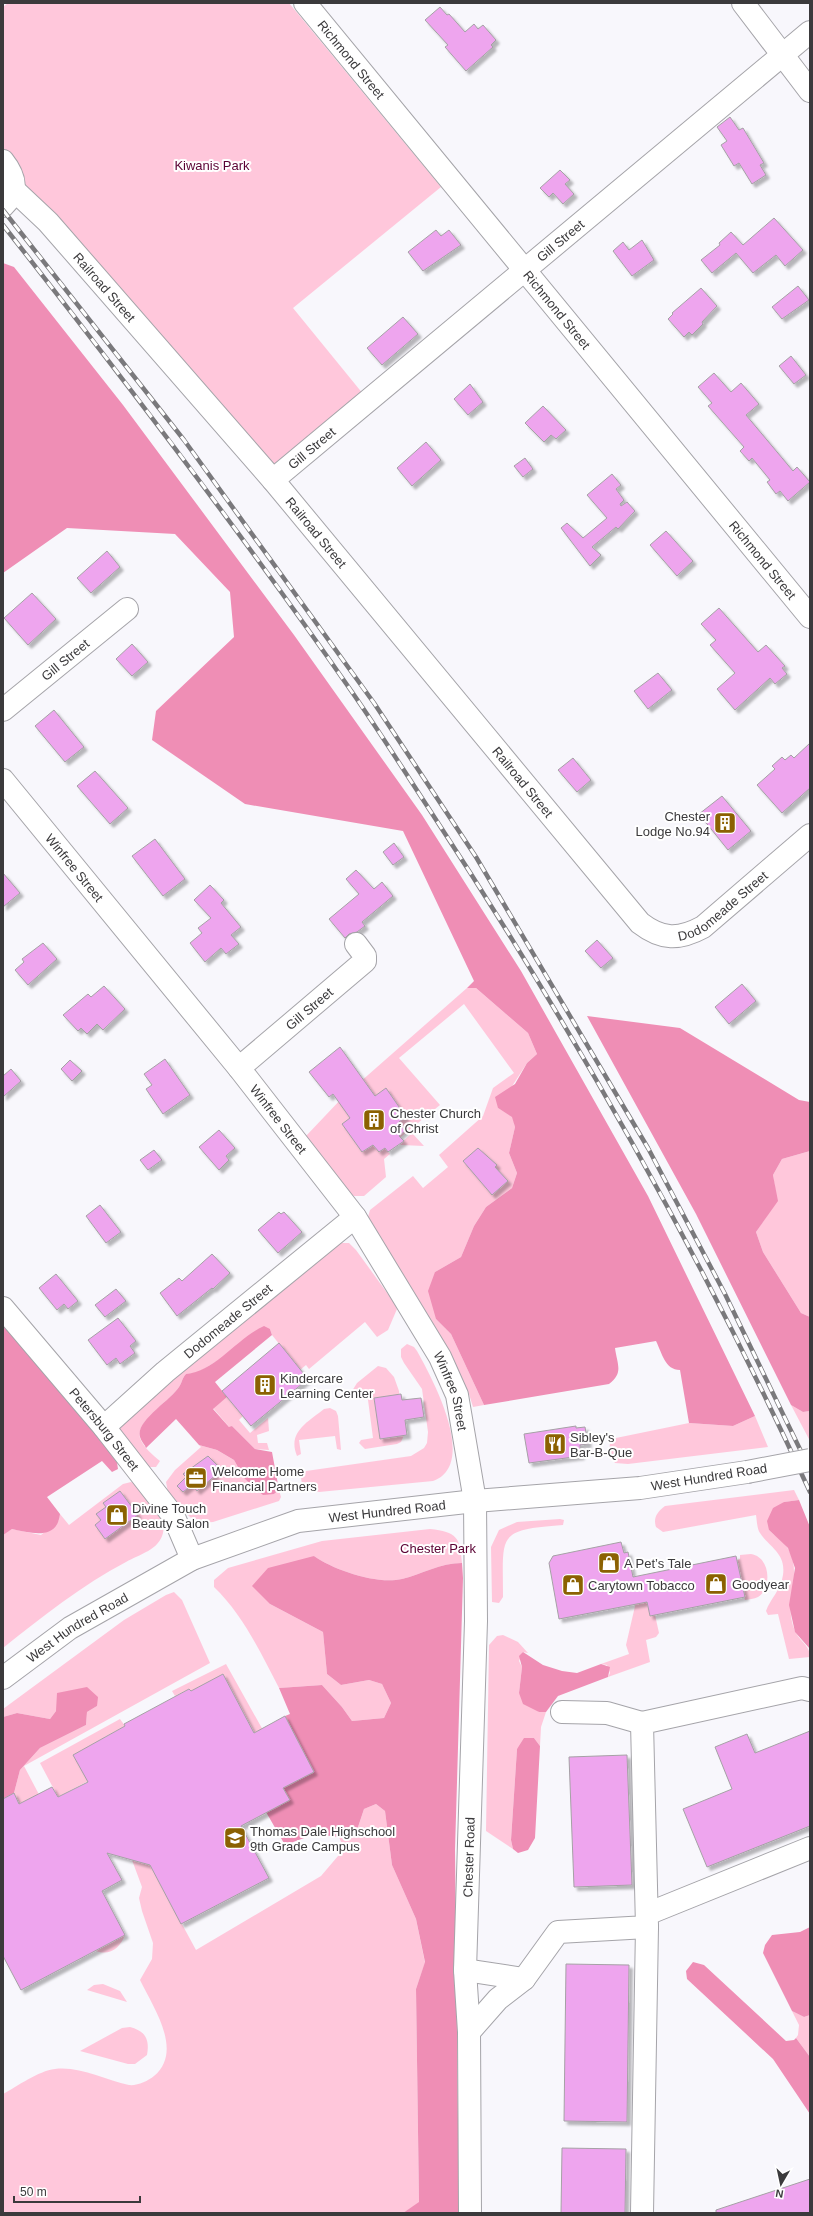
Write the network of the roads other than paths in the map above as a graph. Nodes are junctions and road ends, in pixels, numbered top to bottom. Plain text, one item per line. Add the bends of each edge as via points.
1 (305, 3) edge
2 (743, 3) edge
3 (810, 32) edge
4 (782, 55) junction
5 (810, 91) edge
6 (3, 161) edge
7 (8, 198) edge
8 (524, 269) junction
9 (273, 480) junction
10 (127, 609) dead end
11 (810, 616) edge
12 (3, 710) edge
13 (3, 780) edge
14 (810, 836) edge
15 (629, 910) joint
16 (356, 944) dead end
17 (239, 1068) junction
18 (355, 1217) junction
19 (3, 1308) edge
20 (104, 1427) junction
21 (810, 1460) edge
22 (476, 1502) junction
23 (192, 1559) junction
24 (3, 1678) edge
25 (810, 1690) edge
26 (562, 1712) dead end
27 (642, 1723) junction
28 (810, 1848) edge
29 (647, 1921) junction
30 (465, 1970) junction
31 (524, 1979) junction
32 (469, 2032) junction
33 (470, 2213) edge
34 (642, 2213) edge

1 - 8 street, Richmond Street
2 - 4 street
3 - 4 street, Gill Street
4 - 5 street
4 - 8 street, Gill Street
6 - 7 street, Railroad Street via 12,173
7 - 9 street, Railroad Street via 48,222
8 - 9 street, Gill Street
8 - 11 street, Richmond Street
9 - 15 street, Railroad Street
10 - 12 street, Gill Street
13 - 17 street, Winfree Street
14 - 15 street, Dodomeade Street via 703,927 688,935 675,937 649,930
16 - 17 street, Gill Street via 365,956 365,961
17 - 18 street, Winfree Street
18 - 20 street, Dodomeade Street via 165,1372
18 - 22 street, Winfree Street via 440,1357 457,1396
19 - 20 street, Petersburg Street
20 - 23 street, Petersburg Street via 174,1517
21 - 22 street, West Hundred Road, bridge via 640,1488
22 - 23 street, West Hundred Road via 298,1521
22 - 30 street, Chester Road via 476,1621
23 - 24 street, West Hundred Road via 70,1628
25 - 27 street via 802,1688
26 - 27 street via 607,1713
27 - 29 street
28 - 29 street
29 - 31 street via 558,1932
29 - 34 street
30 - 31 street
30 - 32 street, Chester Road
31 - 32 street via 498,1999
32 - 33 street, Chester Road

